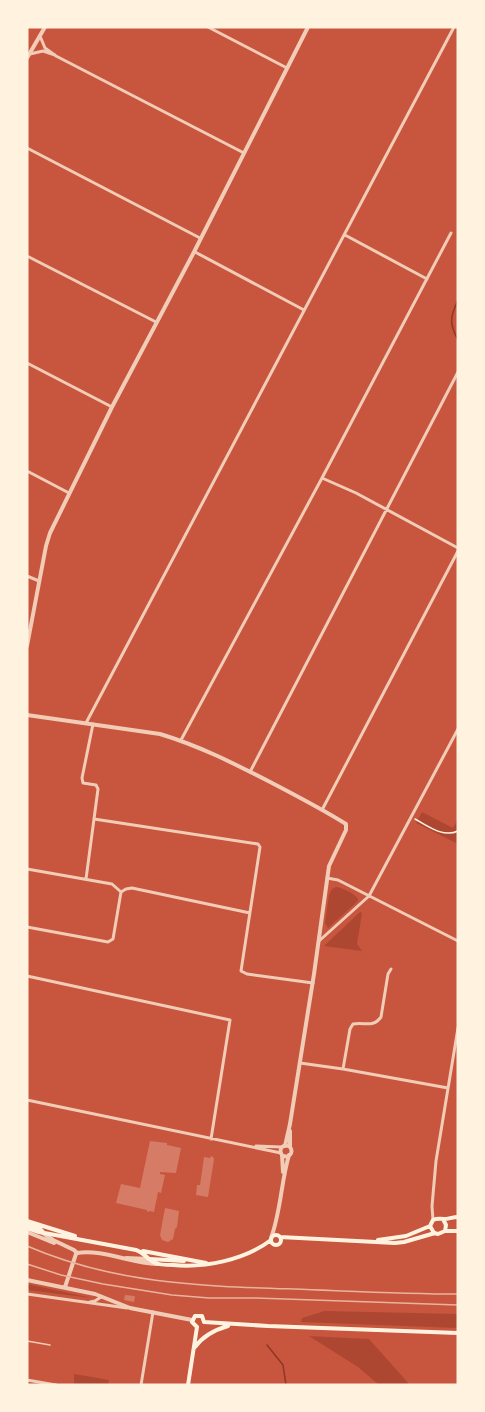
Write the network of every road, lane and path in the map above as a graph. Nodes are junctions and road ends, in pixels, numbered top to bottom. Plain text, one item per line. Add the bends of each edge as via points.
1 (45, 27) edge
2 (208, 27) edge
3 (308, 27) edge
4 (454, 27) edge
5 (40, 35) junction
6 (28, 56) edge
7 (56, 56) junction
8 (287, 68) junction
9 (27, 148) edge
10 (244, 153) junction
11 (450, 233) dead end
12 (345, 235) junction
13 (200, 238) junction
14 (194, 252) junction
15 (27, 255) edge
16 (427, 279) junction
17 (304, 310) junction
18 (156, 322) junction
19 (27, 363) edge
20 (458, 372) edge
21 (112, 407) junction
22 (27, 471) edge
23 (322, 478) junction
24 (69, 493) junction
25 (387, 509) junction
26 (458, 550) edge
27 (27, 576) edge
28 (39, 581) junction
29 (27, 646) edge
30 (27, 715) edge
31 (86, 723) junction
32 (93, 724) junction
33 (458, 729) edge
34 (181, 740) junction
35 (250, 772) junction
36 (322, 810) junction
37 (412, 817) junction
38 (94, 819) junction
39 (458, 831) edge
40 (27, 869) edge
41 (327, 878) junction
42 (86, 879) junction
43 (121, 892) junction
44 (369, 896) junction
45 (250, 913) junction
46 (27, 927) edge
47 (458, 940) edge
48 (319, 941) junction
49 (391, 969) dead end
50 (27, 976) edge
51 (313, 983) junction
52 (458, 1028) edge
53 (300, 1064) junction
54 (344, 1069) junction
55 (448, 1088) junction
56 (27, 1100) edge
57 (290, 1124) junction
58 (211, 1139) junction
59 (245, 1145) junction
60 (283, 1146) junction
61 (290, 1148) junction
62 (282, 1154) junction
63 (289, 1155) junction
64 (283, 1175) junction
65 (458, 1217) edge
66 (443, 1219) junction
67 (433, 1220) junction
68 (276, 1221) junction
69 (27, 1226) edge
70 (430, 1226) junction
71 (445, 1231) junction
72 (458, 1231) edge
73 (43, 1233) junction
74 (435, 1233) junction
75 (279, 1236) junction
76 (301, 1238) junction
77 (271, 1239) junction
78 (90, 1240) junction
79 (368, 1242) junction
80 (278, 1245) junction
81 (64, 1246) junction
82 (258, 1248) junction
83 (136, 1250) junction
84 (77, 1253) junction
85 (117, 1257) junction
86 (149, 1259) junction
87 (200, 1262) junction
88 (210, 1263) junction
89 (157, 1264) junction
90 (27, 1281) edge
91 (65, 1287) junction
92 (27, 1294) edge
93 (101, 1297) junction
94 (83, 1302) junction
95 (135, 1310) junction
96 (153, 1312) junction
97 (192, 1320) junction
98 (204, 1322) junction
99 (237, 1325) junction
100 (197, 1327) junction
101 (458, 1333) edge
102 (27, 1341) edge
103 (50, 1345) dead end
104 (194, 1349) junction
105 (27, 1380) edge
106 (56, 1385) edge
107 (141, 1385) edge
108 (188, 1385) edge

1 - 5 street
2 - 8 street
3 - 8 street
4 - 12 street
5 - 6 street
5 - 7 street via 45,48
6 - 7 street via 43,51
7 - 10 street
8 - 10 street
9 - 13 street
10 - 13 street
11 - 16 street
12 - 16 street
12 - 17 street
13 - 14 street
14 - 17 street
14 - 18 street
15 - 18 street
16 - 23 street
17 - 31 street
18 - 21 street
19 - 21 street
20 - 25 street
21 - 24 street
22 - 24 street
23 - 25 street
23 - 34 street
24 - 28 street via 50,533
25 - 26 street
25 - 35 street
26 - 36 street
27 - 28 street
28 - 29 street
30 - 31 street
31 - 32 street
32 - 34 street
32 - 38 street via 82,780 98,787
33 - 37 street
34 - 35 street
35 - 36 street
36 - 41 street via 346,824
37 - 39 path via 445,834
37 - 44 street
38 - 42 street
38 - 45 street via 258,844
40 - 42 street
41 - 44 street
41 - 48 street
42 - 43 street via 115,885
43 - 45 street via 132,888
43 - 46 street via 112,939 108,942
44 - 47 street
44 - 48 street
45 - 51 street via 242,970 247,974
48 - 51 street
49 - 54 street via 378,1022 353,1024 350,1029
50 - 58 street via 230,1020
51 - 53 street
52 - 55 street
53 - 54 street
53 - 57 street
54 - 55 street
55 - 67 street via 436,1161
56 - 58 street
57 - 60 street
57 - 61 street
58 - 59 street
59 - 60 street
59 - 62 street
60 - 61 street
60 - 62 street
61 - 63 street
62 - 63 street
62 - 64 street
63 - 64 street
64 - 68 street
65 - 66 main road
66 - 67 main road
66 - 71 main road
67 - 70 main road
68 - 75 street
68 - 77 street
69 - 73 main road
69 - 78 main road
69 - 81 street
70 - 74 main road
70 - 79 main road via 406,1236
71 - 72 main road
71 - 74 main road
73 - 78 main road
73 - 81 street
74 - 79 main road via 404,1242
75 - 76 main road
75 - 77 main road
75 - 80 main road
76 - 79 main road
76 - 80 main road
77 - 80 main road via 272,1244
77 - 82 main road
78 - 83 main road
80 - 82 main road
81 - 84 street
82 - 88 main road
83 - 86 main road
83 - 87 main road
84 - 85 street
84 - 91 street
85 - 86 street
85 - 89 street
86 - 87 main road
86 - 89 main road
87 - 88 main road
88 - 89 main road
90 - 91 street
91 - 93 street
92 - 94 street
93 - 94 street
93 - 95 street
94 - 95 street
95 - 96 street
96 - 97 street
96 - 107 street
97 - 98 main road via 200,1315
97 - 100 main road
98 - 99 main road
98 - 100 main road
99 - 101 main road
99 - 104 main road via 211,1332
100 - 104 main road
102 - 103 lane
104 - 108 main road
105 - 106 street

